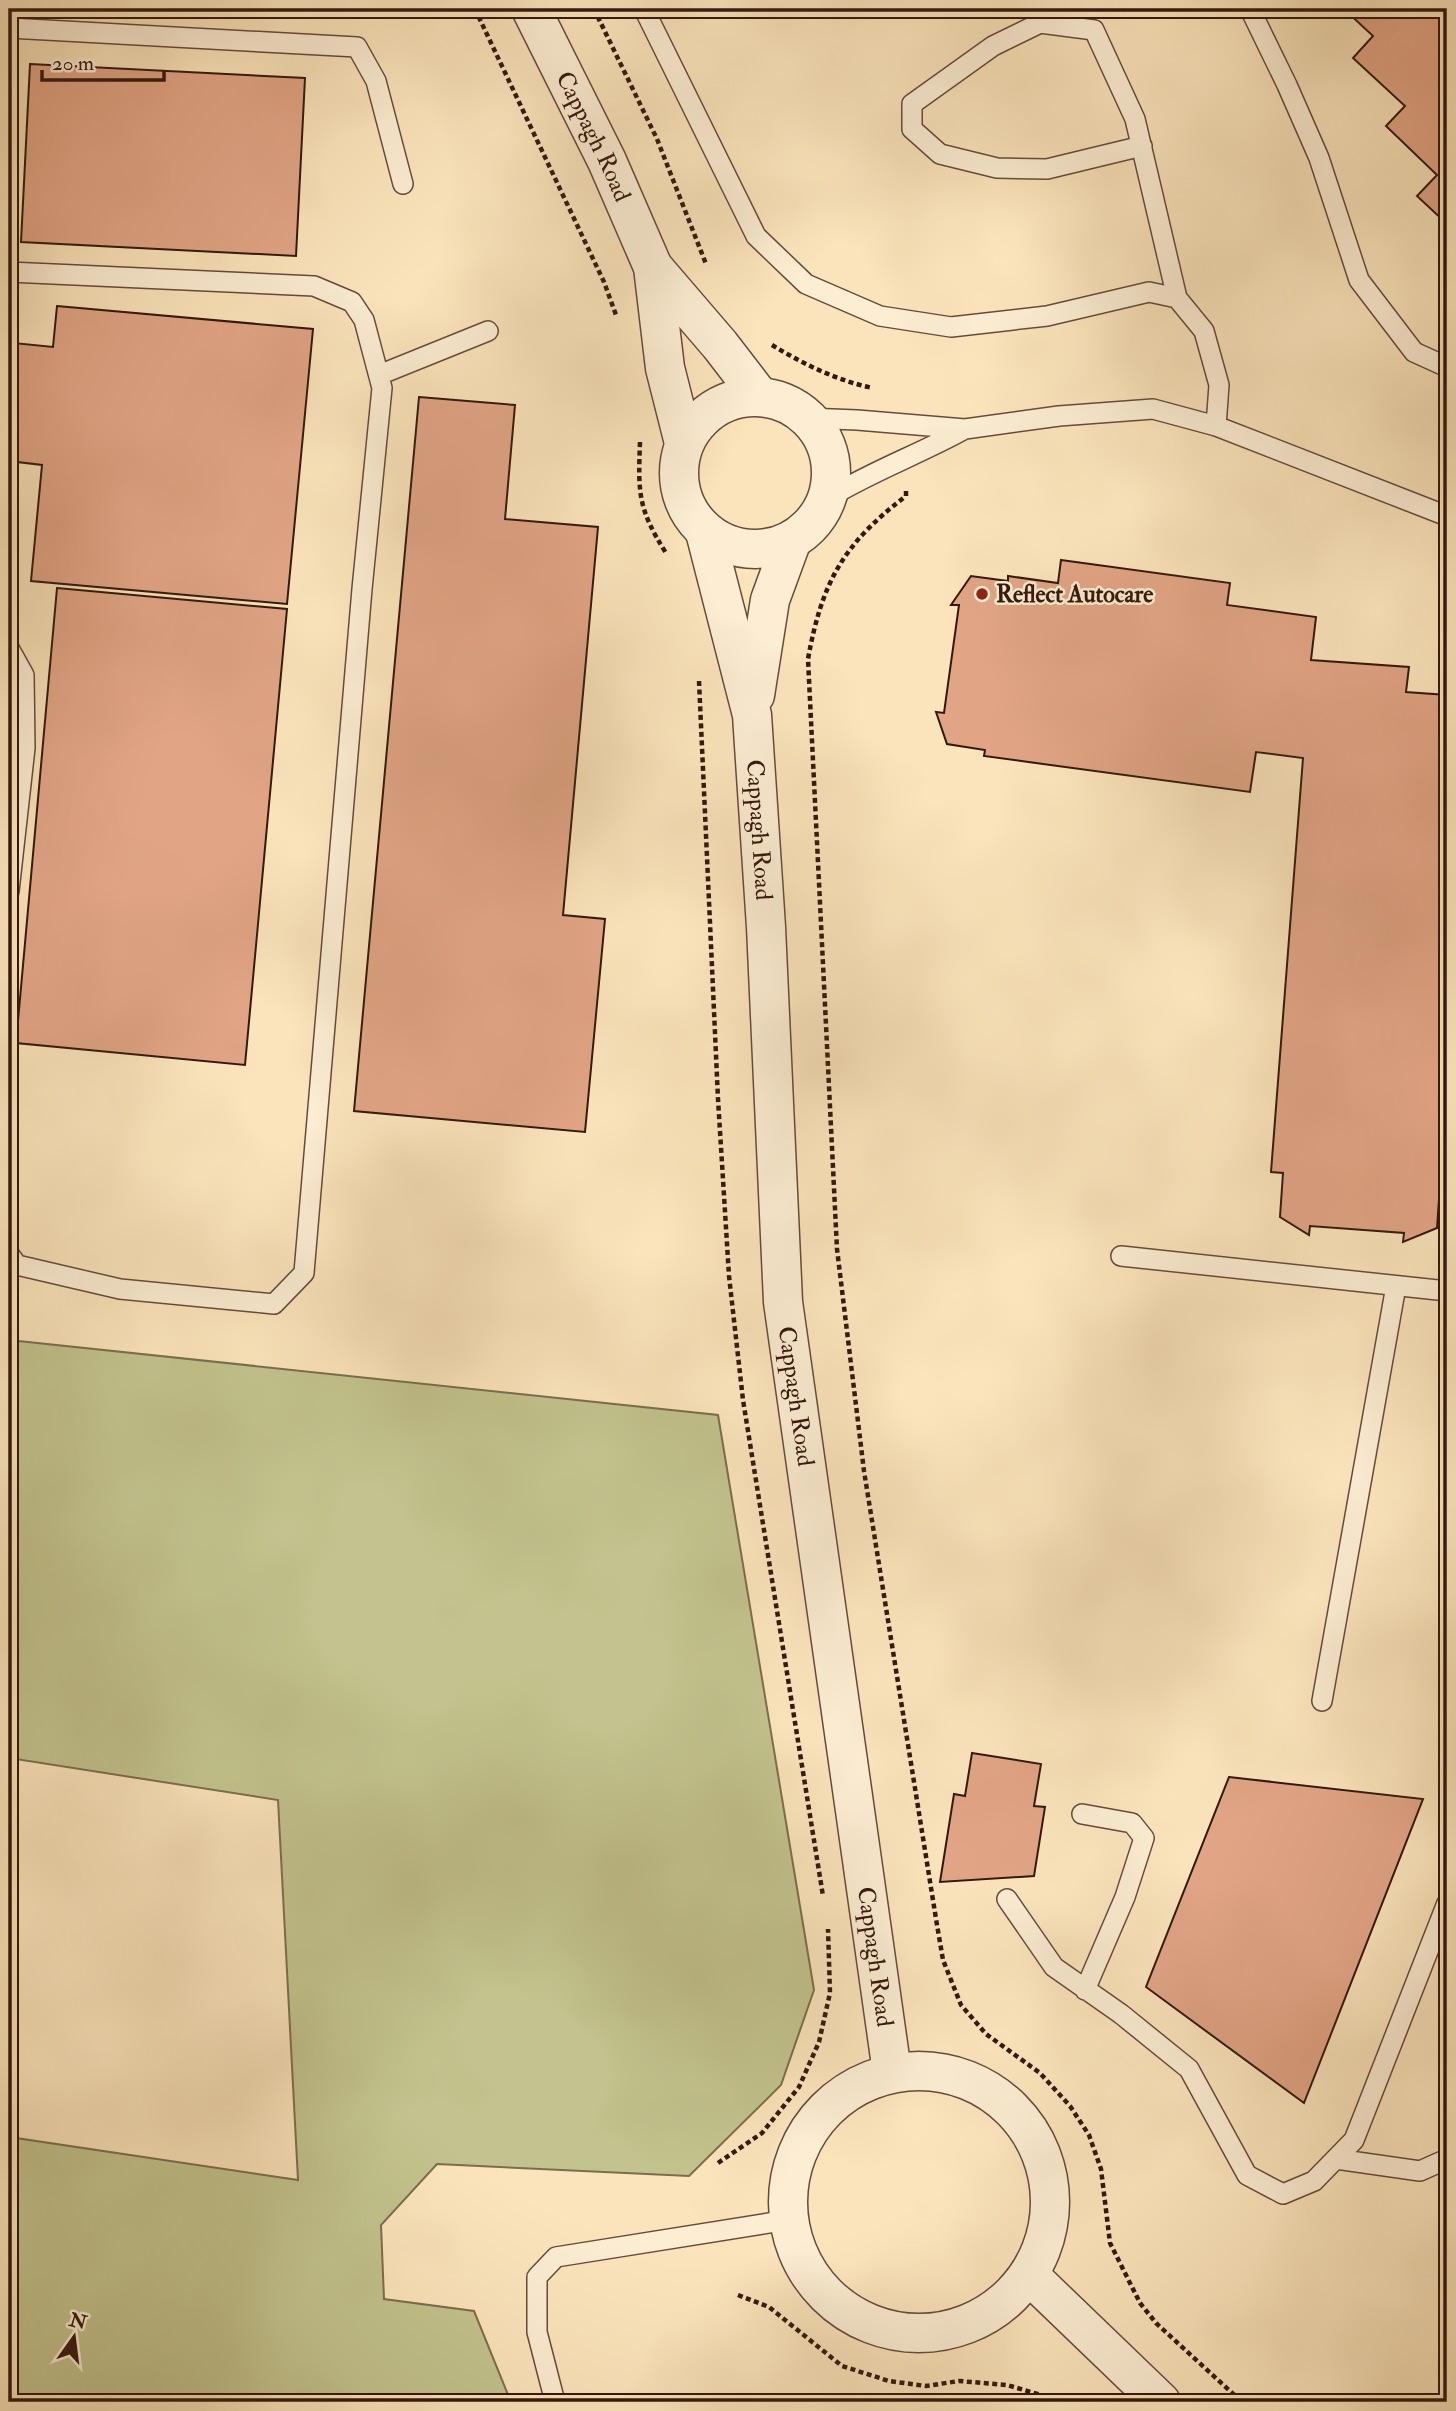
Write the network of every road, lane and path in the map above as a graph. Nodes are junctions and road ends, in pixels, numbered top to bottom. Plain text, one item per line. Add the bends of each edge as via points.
1 (475, 9) edge
2 (531, 9) edge
3 (594, 9) edge
4 (644, 9) edge
5 (1250, 9) edge
6 (9, 28) edge
7 (1142, 146) junction
8 (403, 184) dead end
9 (653, 267) junction
10 (9, 272) edge
11 (710, 275) dead end
12 (1177, 298) junction
13 (617, 319) dead end
14 (488, 331) dead end
15 (770, 343) dead end
16 (1447, 367) edge
17 (379, 375) junction
18 (880, 389) dead end
19 (760, 397) junction
20 (807, 418) junction
21 (1216, 426) junction
22 (641, 429) dead end
23 (965, 429) junction
24 (684, 443) junction
25 (906, 496) dead end
26 (828, 498) junction
27 (1447, 516) edge
28 (705, 532) junction
29 (792, 540) junction
30 (670, 559) dead end
31 (9, 648) edge
32 (699, 674) dead end
33 (752, 715) junction
34 (9, 891) edge
35 (9, 1254) edge
36 (1121, 1256) dead end
37 (1396, 1286) junction
38 (1447, 1291) edge
39 (1322, 1701) dead end
40 (1082, 1814) dead end
41 (1007, 1899) dead end
42 (824, 1901) dead end
43 (1447, 1903) edge
44 (828, 1928) dead end
45 (1085, 1990) junction
46 (892, 2072) junction
47 (1336, 2159) junction
48 (1447, 2159) edge
49 (718, 2163) dead end
50 (788, 2220) junction
51 (1030, 2275) junction
52 (738, 2295) dead end
53 (555, 2402) edge
54 (1065, 2402) edge
55 (1161, 2402) edge
56 (1242, 2402) edge

1 - 13 path via 604,282
2 - 9 street, Cappagh Road
3 - 11 path via 657,139
4 - 12 lane via 756,236 806,284 880,316 951,327 1047,316 1149,292
5 - 16 lane via 1319,158 1359,280 1414,352
6 - 8 lane via 357,47 376,81
7 - 7 lane via 1135,119 1094,30 1040,23 993,46 912,104 912,129 940,154 997,168 1046,169
7 - 12 lane
9 - 19 street, Cappagh Road
9 - 24 street, Cappagh Road via 665,368
10 - 17 lane via 314,286 352,302 364,320
12 - 21 lane via 1204,331 1219,385
14 - 17 lane
15 - 18 path via 832,375
17 - 35 lane via 382,388 304,1273 274,1304 120,1289 17,1265
19 - 20 street, Cappagh Road via 782,402
19 - 24 street, Cappagh Road via 717,407 697,422
20 - 23 lane
20 - 26 street, Cappagh Road via 828,449 832,473
21 - 23 lane via 1153,409
21 - 27 lane
22 - 30 path via 639,493 646,520
23 - 26 lane
24 - 28 street, Cappagh Road via 678,467 680,491 689,514
25 - 56 path via 851,547 826,589 808,659 837,1250 864,1471 943,1960 961,2005 986,2034 1040,2073 1089,2135 1101,2169 1110,2243 1140,2303
26 - 29 street, Cappagh Road via 816,520
28 - 29 street, Cappagh Road via 727,545 750,550 775,548
28 - 33 street, Cappagh Road
29 - 33 street, Cappagh Road via 770,600
31 - 34 lane via 24,675 25,748
32 - 42 path via 731,1290 743,1399
33 - 46 street, Cappagh Road via 783,1302
36 - 37 lane
37 - 38 lane
37 - 39 lane
40 - 45 lane via 1132,1824 1144,1838 1125,1897
41 - 45 lane via 1054,1967
43 - 47 lane via 1354,2140
44 - 49 path via 830,1993 819,2042 799,2087 762,2133
45 - 47 lane via 1189,2069 1247,2175 1283,2194 1314,2182
46 - 50 street via 859,2084 829,2105 805,2134 789,2176
46 - 51 street via 939,2071 977,2083 1016,2111 1042,2152 1051,2192 1049,2231
47 - 48 lane via 1420,2171
50 - 51 street via 799,2257 821,2291 855,2317 898,2333 945,2332 988,2316
50 - 53 lane via 556,2257 537,2277 537,2332
51 - 55 street
52 - 54 path via 769,2307 842,2366 889,2381 926,2386 960,2381 1007,2385

